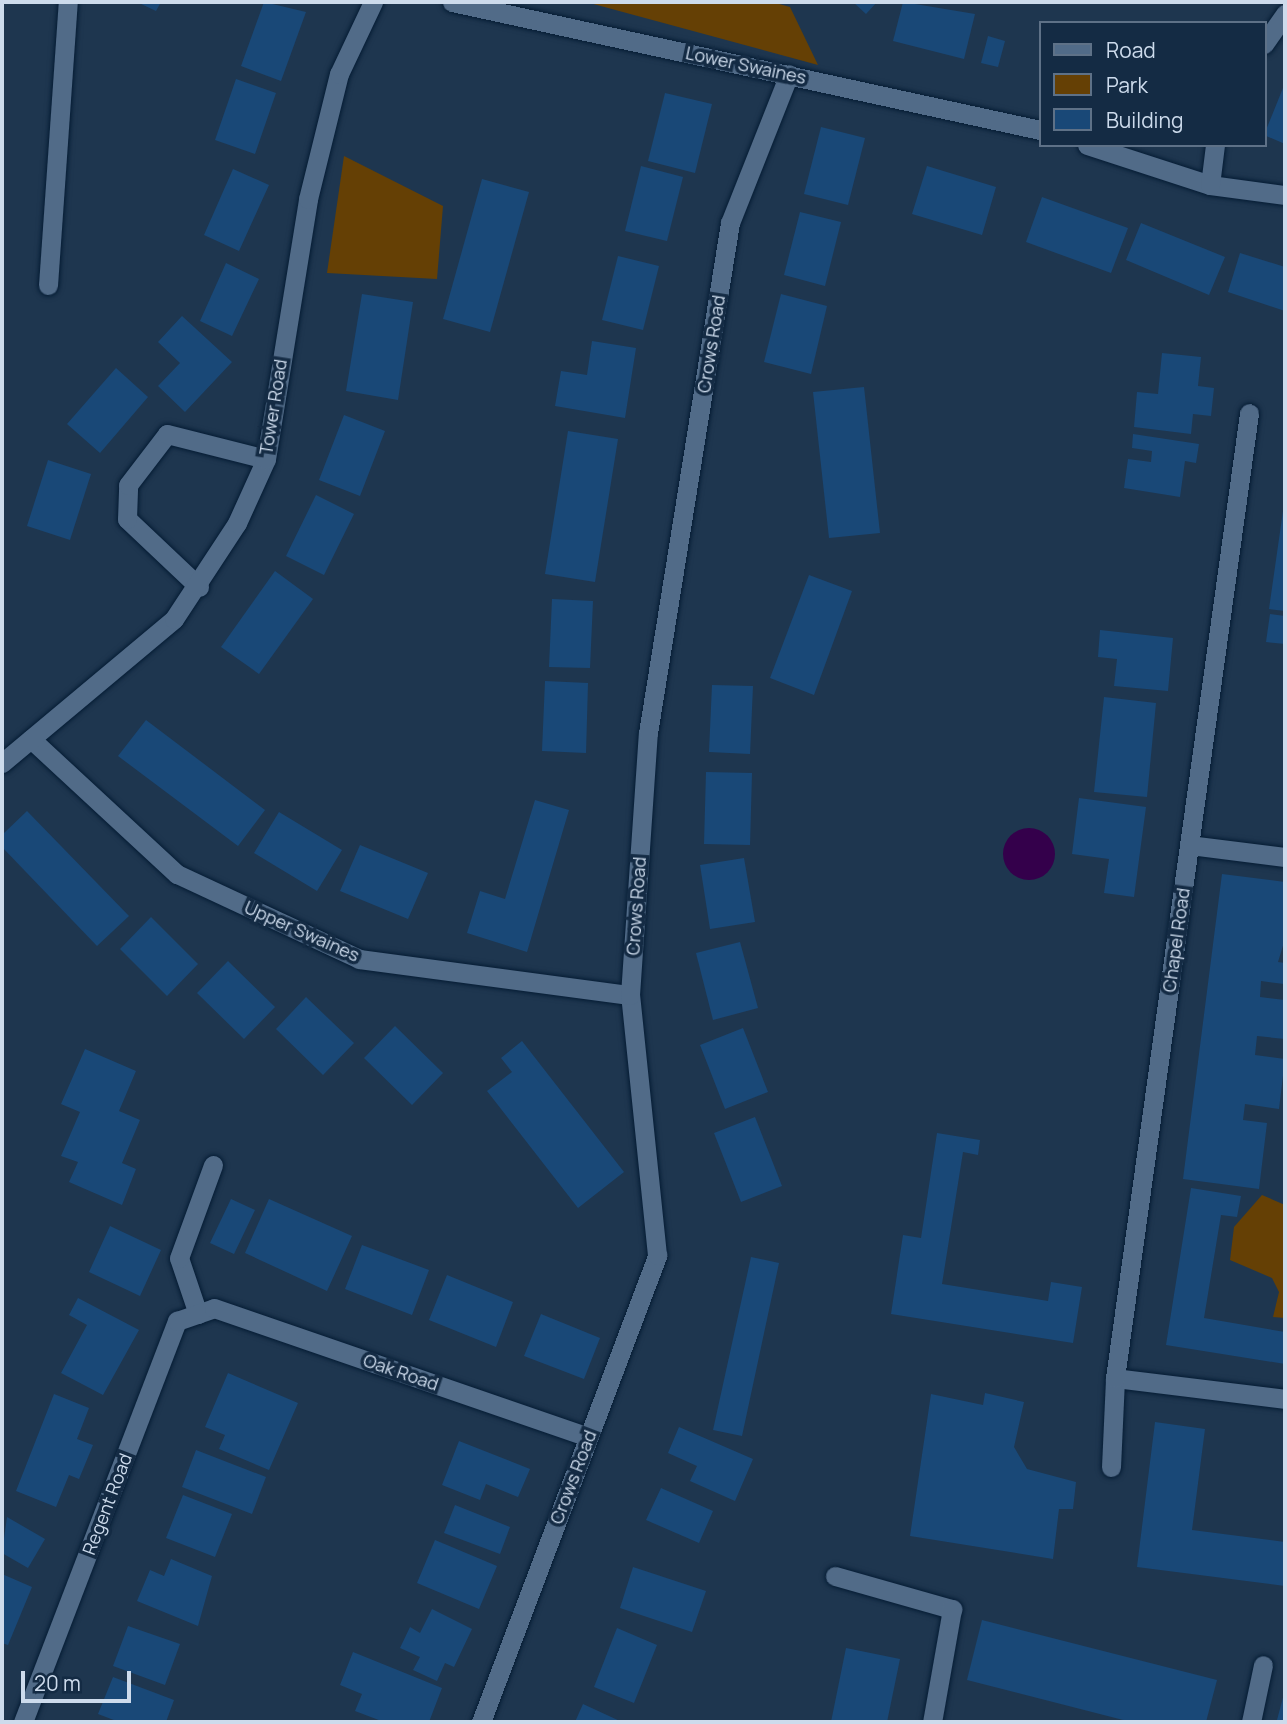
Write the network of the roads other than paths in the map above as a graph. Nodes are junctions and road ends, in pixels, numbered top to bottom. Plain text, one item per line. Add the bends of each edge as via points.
1 (68, 2) edge
2 (373, 2) edge
3 (452, 2) edge
4 (1285, 14) edge
5 (1266, 41) edge
6 (789, 74) junction
7 (1038, 130) edge
8 (1093, 147) edge
9 (1215, 147) edge
10 (1210, 186) junction
11 (1285, 195) edge
12 (48, 285) dead end
13 (1249, 414) dead end
14 (266, 459) junction
15 (199, 587) junction
16 (31, 739) junction
17 (2, 763) edge
18 (1190, 845) junction
19 (1285, 857) edge
20 (630, 995) junction
21 (213, 1165) dead end
22 (206, 1311) junction
23 (1115, 1378) junction
24 (1285, 1399) edge
25 (588, 1437) junction
26 (1111, 1467) dead end
27 (835, 1576) dead end
28 (1263, 1665) dead end
29 (23, 1722) edge
30 (481, 1722) edge
31 (932, 1722) edge
32 (1251, 1722) edge

1 - 12 street
2 - 14 street, Tower Road via 339,74 308,199
3 - 6 street, Lower Swaines
4 - 5 street
6 - 7 street, Lower Swaines
6 - 20 street, Crows Road via 730,223 648,733
8 - 10 street
9 - 10 street
10 - 11 street
13 - 18 street, Chapel Road
14 - 15 street, Tower Road
14 - 15 street via 167,434 128,485 127,519
15 - 16 street, Tower Road via 174,619
16 - 17 street, Tower Road
16 - 20 street, Upper Swaines via 177,874 359,959
18 - 19 street
18 - 23 street, Chapel Road
20 - 25 street, Crows Road via 657,1255
21 - 22 street via 179,1258
22 - 25 street, Oak Road
22 - 29 street, Regent Road via 177,1321
23 - 24 street
23 - 26 street, Chapel Road
25 - 30 street, Crows Road
27 - 31 street via 952,1609
28 - 32 street

